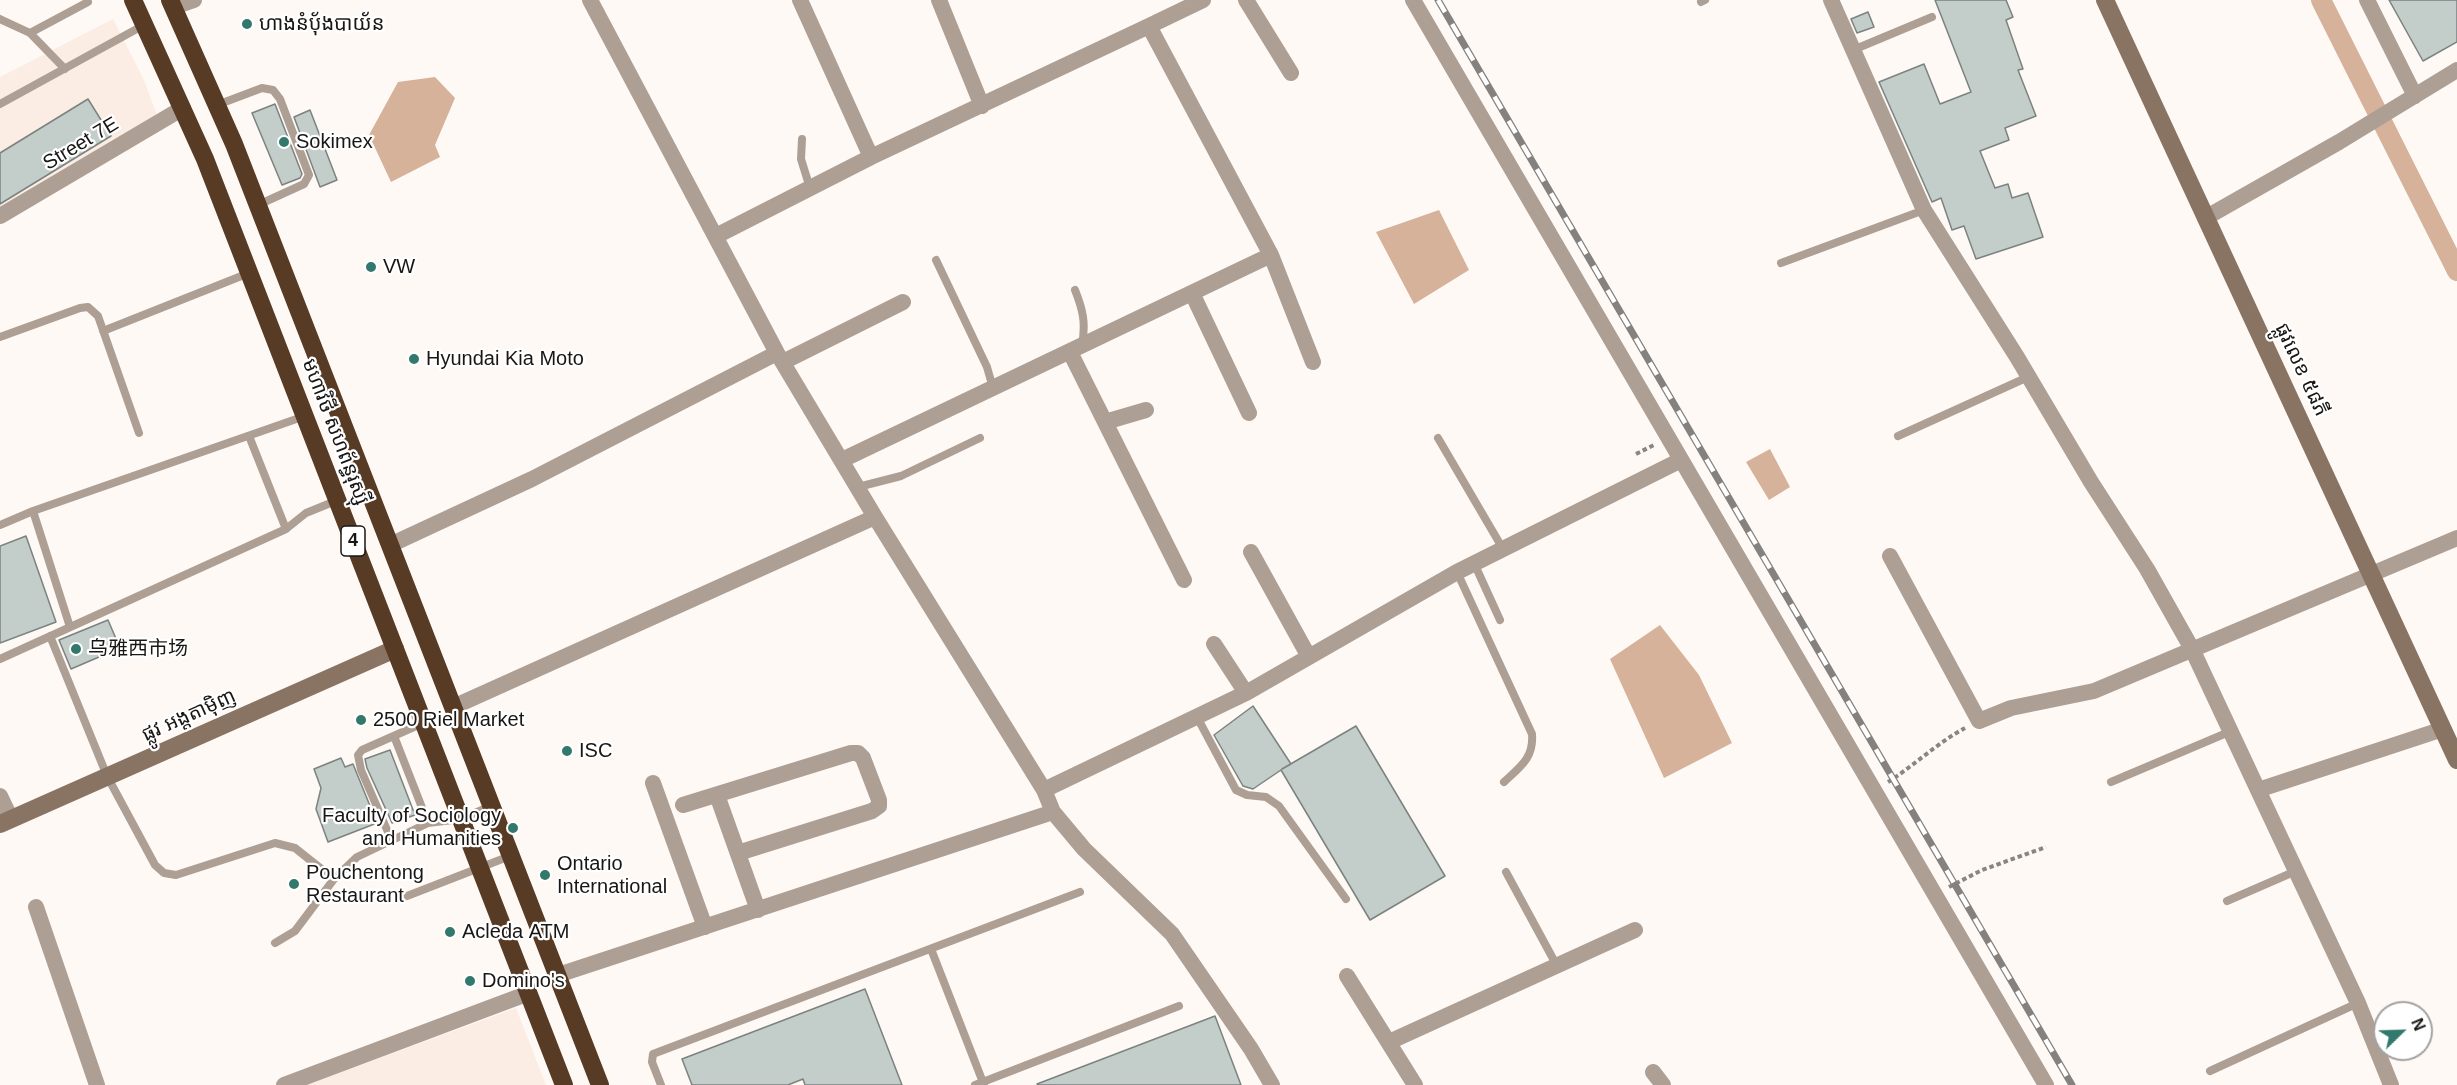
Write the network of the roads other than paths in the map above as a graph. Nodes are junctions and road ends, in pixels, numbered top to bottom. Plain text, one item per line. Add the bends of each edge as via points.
1 (133, 0) edge
2 (194, 0) edge
3 (590, 0) edge
4 (800, 0) edge
5 (939, 0) edge
6 (1203, 0) edge
7 (1246, 0) edge
8 (1413, 0) edge
9 (1831, 0) edge
10 (2104, 0) edge
11 (2367, 0) edge
12 (88, 2) dead end
13 (172, 4) edge
14 (1932, 17) dead end
15 (0, 19) edge
16 (146, 24) junction
17 (1149, 26) junction
18 (30, 33) junction
19 (1853, 50) junction
20 (65, 69) junction
21 (2457, 70) edge
22 (1291, 73) dead end
23 (2410, 100) junction
24 (0, 104) edge
25 (217, 105) junction
26 (982, 106) junction
27 (183, 108) junction
28 (802, 139) dead end
29 (871, 157) junction
30 (810, 188) junction
31 (258, 205) junction
32 (1924, 210) junction
33 (0, 216) edge
34 (2205, 218) junction
35 (716, 236) junction
36 (1271, 255) junction
37 (936, 260) dead end
38 (1781, 263) dead end
39 (249, 272) junction
40 (1076, 290) dead end
41 (1192, 293) junction
42 (903, 302) dead end
43 (103, 331) junction
44 (0, 337) edge
45 (1076, 349) junction
46 (780, 357) junction
47 (1313, 362) dead end
48 (2028, 377) junction
49 (993, 388) junction
50 (336, 405) junction
51 (1146, 410) dead end
52 (1249, 413) dead end
53 (305, 416) junction
54 (1105, 422) junction
55 (139, 433) dead end
56 (249, 436) junction
57 (1898, 436) dead end
58 (980, 438) dead end
59 (1438, 438) dead end
60 (842, 460) junction
61 (1681, 460) junction
62 (858, 487) junction
63 (338, 500) junction
64 (33, 511) junction
65 (875, 517) junction
66 (0, 525) edge
67 (286, 529) junction
68 (2457, 538) edge
69 (390, 545) junction
70 (1503, 549) junction
71 (1251, 552) dead end
72 (1890, 556) dead end
73 (1474, 563) junction
74 (1458, 572) junction
75 (2372, 575) junction
76 (1184, 580) dead end
77 (1500, 620) dead end
78 (70, 627) junction
79 (50, 636) junction
80 (1214, 644) dead end
81 (395, 649) junction
82 (2192, 649) junction
83 (1309, 657) junction
84 (0, 659) edge
85 (1246, 693) junction
86 (453, 707) junction
87 (1197, 717) junction
88 (424, 723) junction
89 (2443, 729) junction
90 (2229, 732) junction
91 (394, 736) junction
92 (2457, 760) edge
93 (107, 776) junction
94 (1504, 782) dead end
95 (2111, 782) dead end
96 (653, 783) dead end
97 (1044, 790) junction
98 (2258, 790) junction
99 (717, 795) junction
100 (0, 796) edge
101 (683, 805) dead end
102 (492, 806) junction
103 (1053, 812) junction
104 (461, 819) junction
105 (5, 821) edge
106 (428, 823) junction
107 (390, 839) junction
108 (738, 853) junction
109 (511, 855) junction
110 (480, 867) junction
111 (2296, 871) junction
112 (1506, 872) dead end
113 (334, 879) junction
114 (1080, 892) dead end
115 (407, 896) dead end
116 (1346, 899) dead end
117 (2227, 901) dead end
118 (36, 907) dead end
119 (758, 910) junction
120 (705, 927) junction
121 (1635, 930) dead end
122 (275, 943) dead end
123 (930, 949) junction
124 (1557, 966) junction
125 (558, 975) junction
126 (1347, 976) dead end
127 (529, 993) junction
128 (2358, 1003) junction
129 (1179, 1006) dead end
130 (1389, 1042) junction
131 (2210, 1071) dead end
132 (981, 1084) edge
133 (97, 1085) edge
134 (284, 1085) edge
135 (564, 1085) edge
136 (600, 1085) edge
137 (661, 1085) edge
138 (1272, 1085) edge
139 (1415, 1085) edge
140 (2046, 1085) edge
141 (2391, 1085) edge

1 - 16 highway, មហាវិថី សហព័ន្ធរុស្ស៊ី / 4
2 - 13 street
3 - 35 street
4 - 29 street
5 - 26 street
6 - 17 street
7 - 22 street
8 - 61 street
9 - 19 street
10 - 34 street, ផ្លូវលេខ ៥៨ភី
11 - 23 street
12 - 18 lane
13 - 25 highway, មហាវិថី សហព័ន្ធរុស្ស៊ី / 4
14 - 19 lane
15 - 18 lane
16 - 20 lane
16 - 27 highway, មហាវិថី សហព័ន្ធរុស្ស៊ី / 4
17 - 26 street
17 - 36 street
18 - 20 lane
19 - 32 street
20 - 24 lane
21 - 23 street
23 - 34 street
25 - 31 highway, មហាវិថី សហព័ន្ធរុស្ស៊ី / 4
25 - 31 lane via 262,88 273,90 280,99 309,175 304,184
26 - 29 street
27 - 33 street, Street 7E
27 - 39 highway, មហាវិថី សហព័ន្ធរុស្ស៊ី / 4
28 - 30 lane via 801,159
29 - 30 street
30 - 35 street
31 - 50 highway, មហាវិថី សហព័ន្ធរុស្ស៊ី / 4
32 - 38 lane
32 - 48 street
34 - 75 street, ផ្លូវលេខ ៥៨ភី
35 - 46 street
36 - 41 street
36 - 47 street
37 - 49 lane via 987,367
39 - 43 lane
39 - 53 highway, មហាវិថី សហព័ន្ធរុស្ស៊ី / 4
40 - 45 lane via 1085,325
41 - 45 street
41 - 52 street
42 - 46 street
43 - 44 lane via 98,316 88,307
43 - 55 lane
45 - 49 street
45 - 54 street
46 - 60 street
46 - 69 street
48 - 57 lane
48 - 82 street
49 - 60 street
50 - 53 highway
50 - 69 highway, មហាវិថី សហព័ន្ធរុស្ស៊ី / 4
51 - 54 street
53 - 56 lane
53 - 63 highway, មហាវិថី សហព័ន្ធរុស្ស៊ី / 4
54 - 76 street
56 - 64 lane
56 - 67 lane
58 - 62 lane via 901,476
59 - 70 lane
60 - 62 street
61 - 70 street
61 - 140 street
62 - 65 street
63 - 67 lane via 306,513
63 - 81 highway, មហាវិថី សហព័ន្ធរុស្ស៊ី / 4
64 - 66 lane
64 - 78 lane
65 - 86 street
65 - 97 street
67 - 78 lane
68 - 75 street
69 - 86 highway, មហាវិថី សហព័ន្ធរុស្ស៊ី / 4
70 - 73 street
71 - 83 street
72 - 82 street via 1979,721 2011,708 2094,691
73 - 74 street
73 - 77 lane
74 - 83 street
74 - 94 lane via 1532,734 1528,758
75 - 82 street
75 - 89 street, ផ្លូវលេខ ៥៨ភី
78 - 79 lane
79 - 84 lane
79 - 93 lane
80 - 85 street
81 - 88 highway, មហាវិថី សហព័ន្ធរុស្ស៊ី / 4
81 - 93 street, ផ្លូវ អង្តតាម៉ិញ
82 - 90 street
83 - 85 street
85 - 87 street
86 - 102 highway, មហាវិថី សហព័ន្ធរុស្ស៊ី / 4
87 - 97 street
87 - 116 lane via 1236,790 1266,797 1279,806
88 - 91 lane
88 - 104 highway, មហាវិថី សហព័ន្ធរុស្ស៊ី / 4
89 - 92 street, ផ្លូវលេខ ៥៨ភី
89 - 98 street
90 - 95 lane
90 - 98 street
91 - 106 lane
91 - 107 lane via 362,750 357,760
93 - 105 street, ផ្លូវ អង្តតាម៉ិញ
93 - 113 lane via 155,866 164,873 176,875 275,843 295,848
96 - 120 street
97 - 103 street
98 - 111 street
99 - 101 street
99 - 108 street
99 - 108 street via 858,753 879,800 879,806 872,811
100 - 105 street
102 - 104 lane
102 - 109 highway, មហាវិថី សហព័ន្ធរុស្ស៊ី / 4
103 - 119 street
103 - 138 street via 1084,849 1172,934
104 - 106 lane
104 - 110 highway, មហាវិថី សហព័ន្ធរុស្ស៊ី / 4
106 - 107 lane
107 - 113 lane via 357,857
108 - 119 street
109 - 110 lane
109 - 125 highway, មហាវិថី សហព័ន្ធរុស្ស៊ី / 4
110 - 115 lane
110 - 127 highway, មហាវិថី សហព័ន្ធរុស្ស៊ី / 4
111 - 117 lane
111 - 128 street
112 - 124 lane
113 - 122 lane via 295,931
114 - 123 lane
118 - 133 street
119 - 120 street
120 - 125 street
121 - 124 street
123 - 132 lane
123 - 137 lane via 653,1054
124 - 130 street
125 - 136 highway, មហាវិថី សហព័ន្ធរុស្ស៊ី / 4
126 - 130 street
127 - 134 street
127 - 135 highway, មហាវិថី សហព័ន្ធរុស្ស៊ី / 4
128 - 131 lane
128 - 141 street
129 - 132 lane
130 - 139 street

